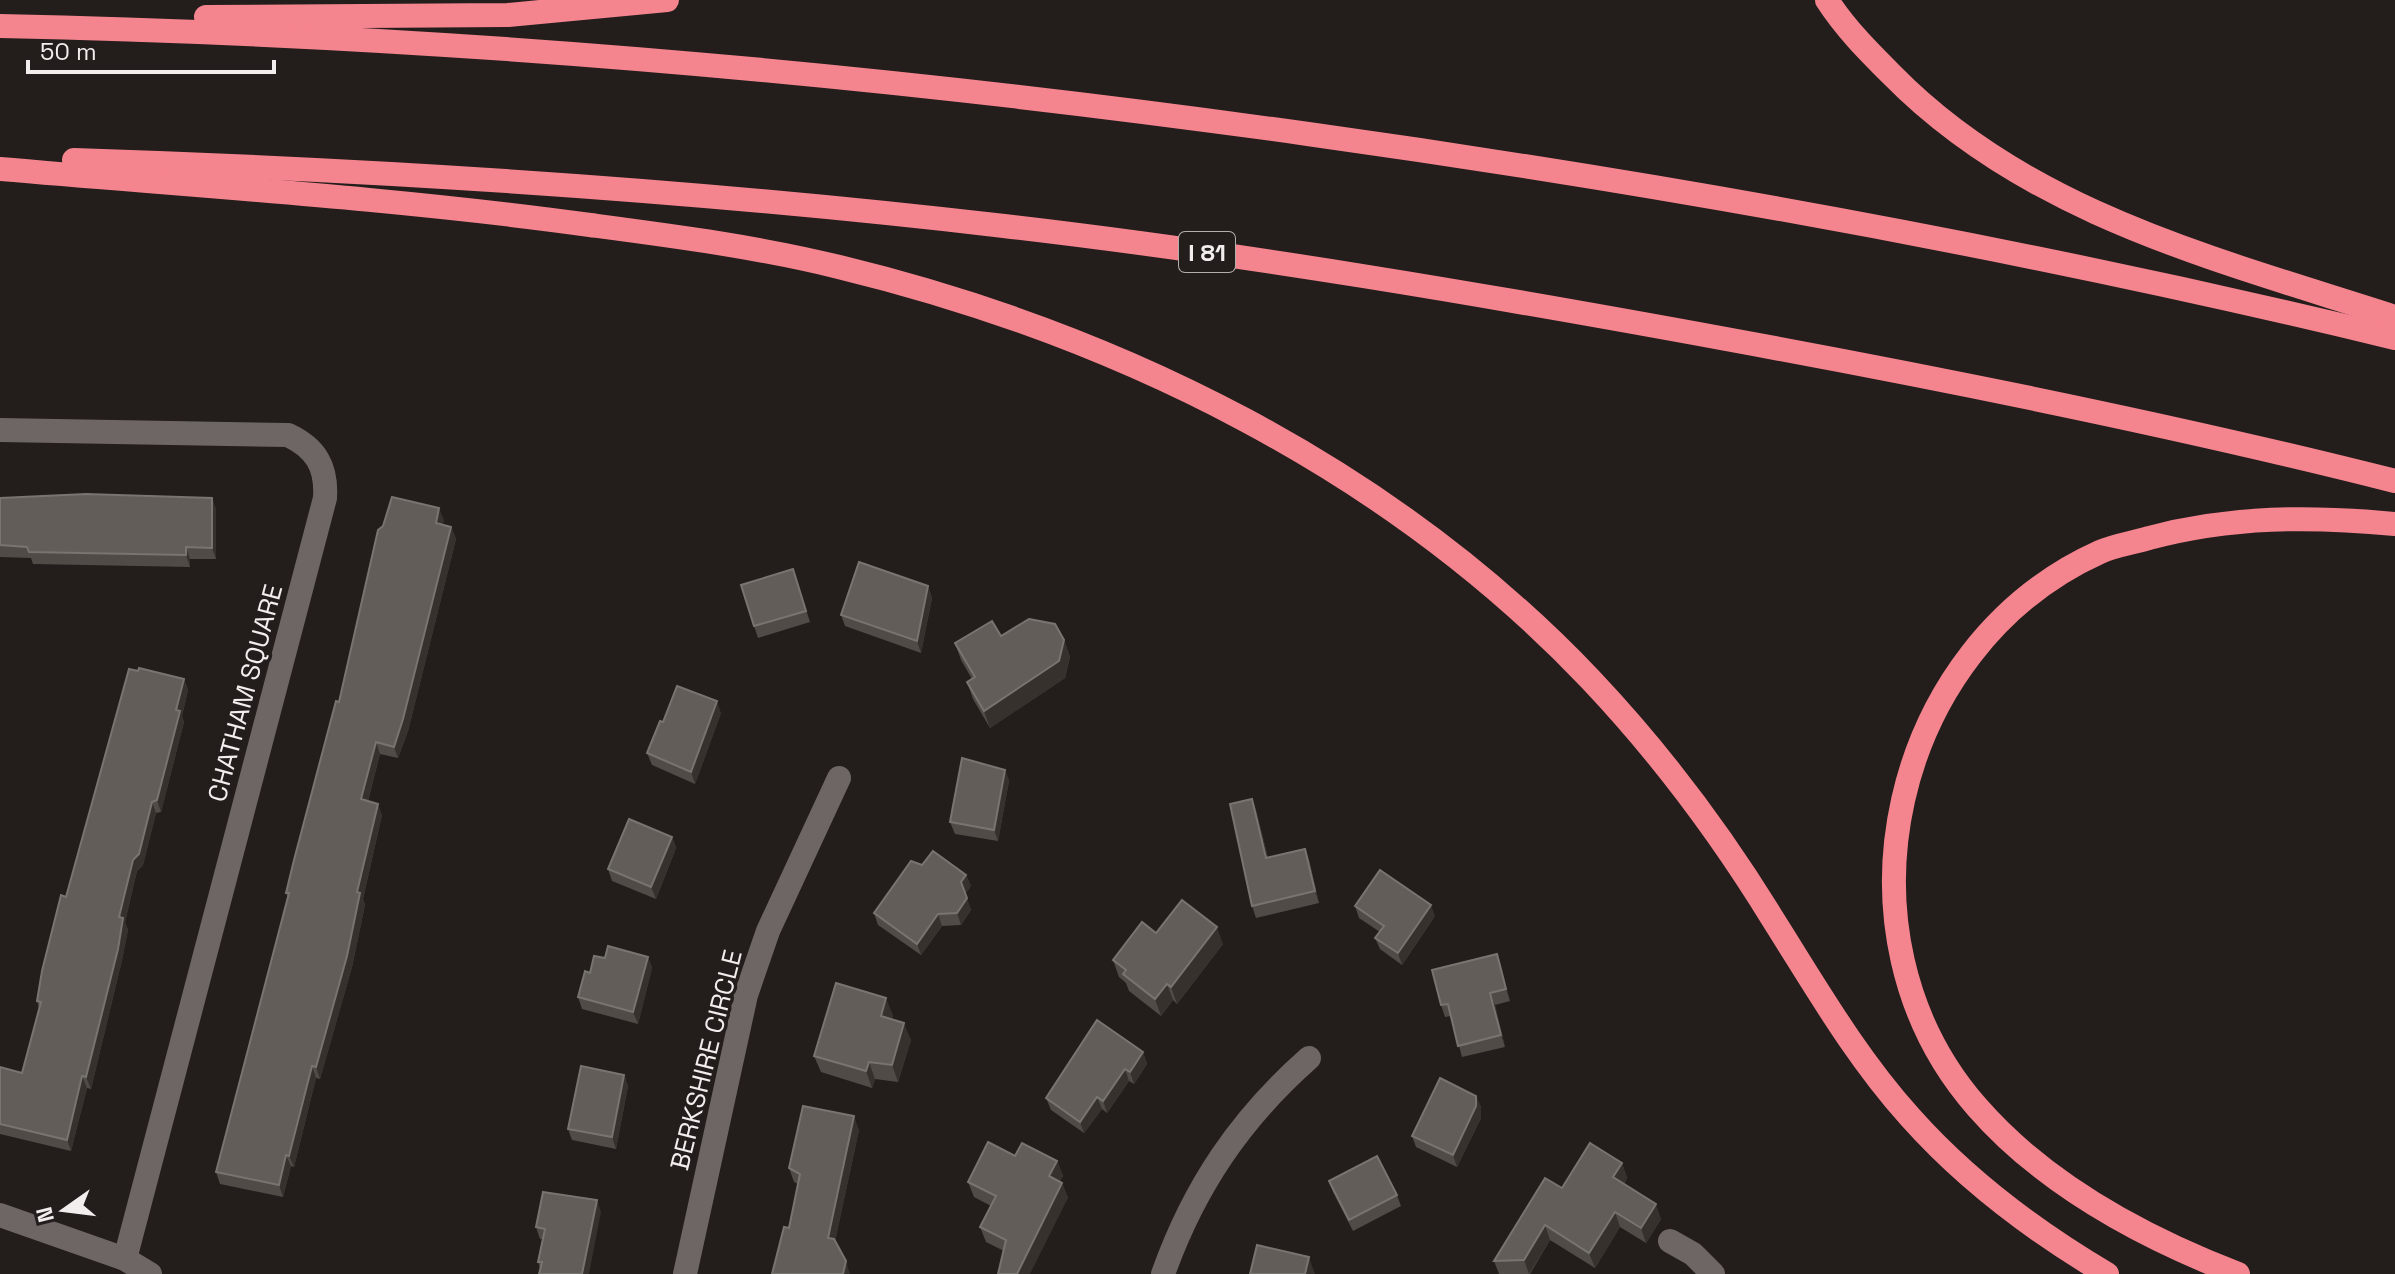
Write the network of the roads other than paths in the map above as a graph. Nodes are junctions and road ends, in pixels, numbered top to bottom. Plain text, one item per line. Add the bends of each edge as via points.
1 (667, 0) edge
2 (1827, 0) edge
3 (0, 19) edge
4 (0, 26) edge
5 (0, 158) edge
6 (0, 169) edge
7 (2395, 317) edge
8 (2395, 338) edge
9 (0, 430) edge
10 (2395, 481) edge
11 (2395, 524) edge
12 (839, 778) dead end
13 (1309, 1058) dead end
14 (0, 1215) edge
15 (1670, 1241) dead end
16 (125, 1259) junction
17 (150, 1274) edge
18 (685, 1274) edge
19 (1163, 1274) edge
20 (1713, 1274) edge
21 (2107, 1274) edge
22 (2238, 1274) edge

1 - 3 highway via 508,15
2 - 7 highway via 1858,41 1907,90 2011,170 2174,247
4 - 8 highway via 340,38 622,57 1118,107 1643,183 1957,241
5 - 10 highway, I 81 via 323,168 667,192 1197,251 1904,372 2234,440
6 - 21 highway via 476,209 831,265 1028,323 1150,372 1258,426 1378,500 1442,547 1591,680 1706,820 1857,1053 1911,1119 2014,1214
9 - 16 street, CHATHAM SQUARE via 288,435 314,452 326,482
11 - 22 highway via 2280,518 2195,526 2102,551 2055,576 1985,637 1945,690 1917,745 1902,794 1894,896 1903,957 1918,1007 1945,1063 2012,1143 2077,1192 2137,1230
12 - 18 street, BERKSHIRE CIRCLE via 768,931 746,995
13 - 19 street via 1271,1091 1232,1137 1200,1187
14 - 16 street
15 - 20 street
16 - 17 street

